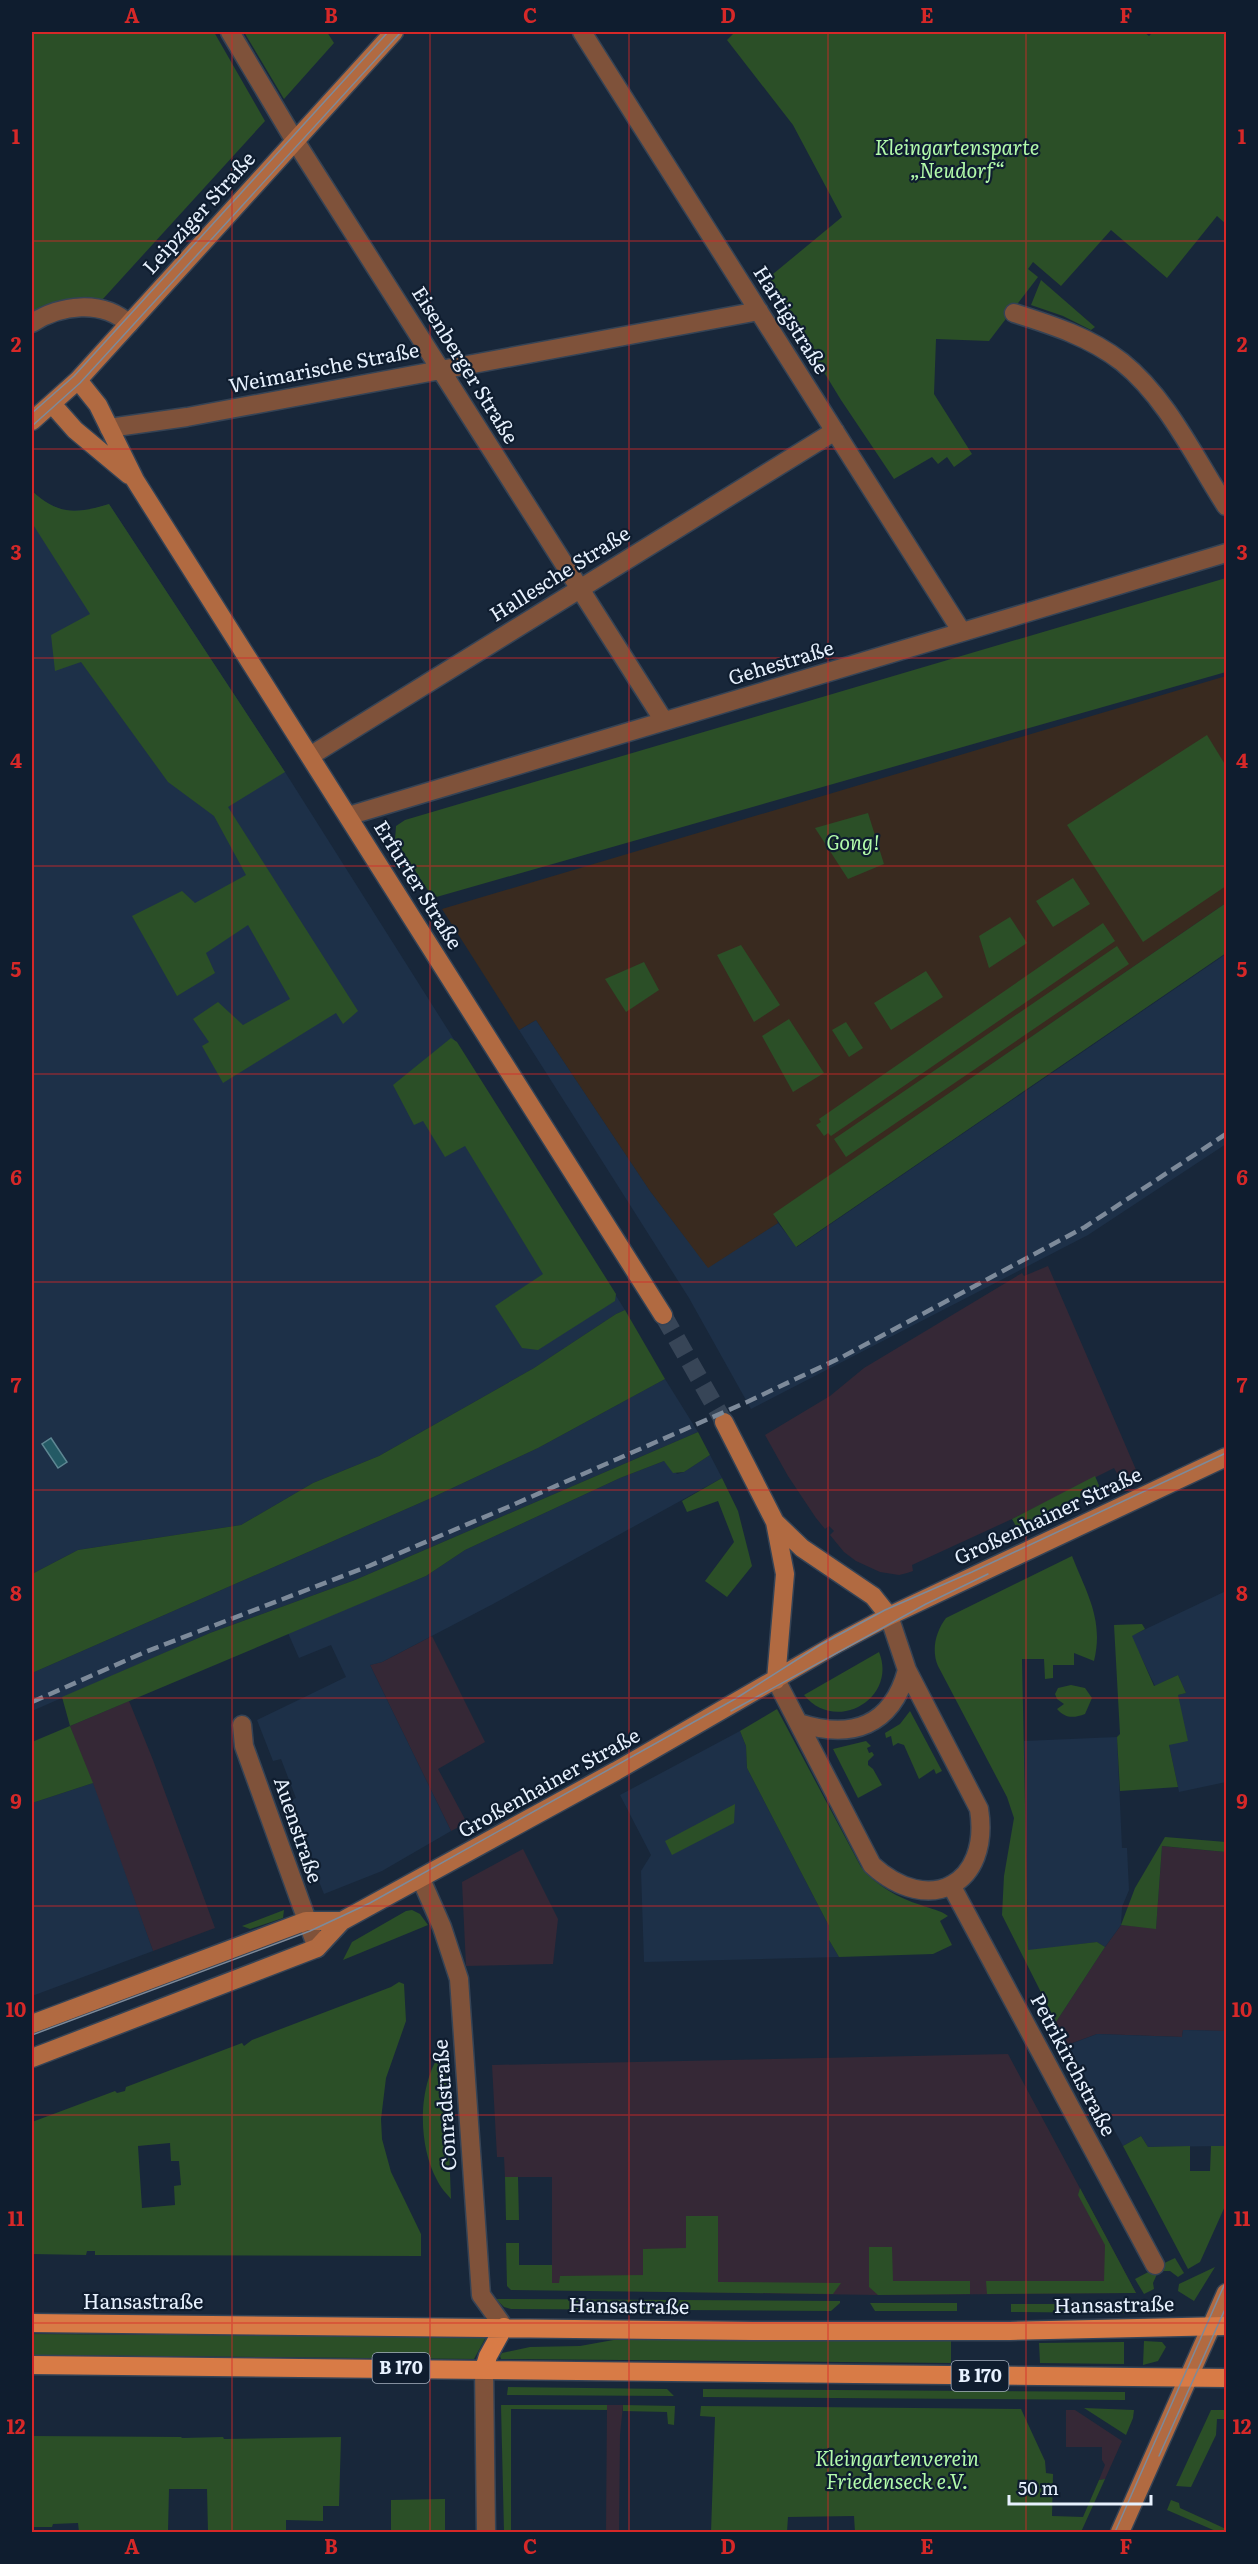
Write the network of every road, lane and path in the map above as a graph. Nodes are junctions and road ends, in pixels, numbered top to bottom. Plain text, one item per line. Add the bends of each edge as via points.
1 (230, 32) edge
2 (394, 32) edge
3 (582, 32) edge
4 (296, 141) junction
5 (759, 311) junction
6 (1014, 313) dead end
7 (32, 323) edge
8 (129, 324) junction
9 (441, 369) junction
10 (78, 380) junction
11 (52, 404) junction
12 (32, 421) edge
13 (109, 428) junction
14 (835, 431) junction
15 (135, 480) junction
16 (1224, 500) edge
17 (1227, 553) edge
18 (580, 588) junction
19 (962, 632) junction
20 (664, 722) junction
21 (310, 756) junction
22 (348, 816) junction
23 (663, 1315) tunnel mouth
24 (724, 1422) tunnel mouth
25 (1227, 1457) edge
26 (775, 1522) junction
27 (889, 1616) junction
28 (907, 1670) junction
29 (776, 1680) junction
30 (799, 1723) junction
31 (242, 1725) dead end
32 (422, 1879) junction
33 (951, 1885) junction
34 (306, 1921) junction
35 (342, 1921) junction
36 (317, 1948) junction
37 (32, 2024) edge
38 (32, 2058) edge
39 (1155, 2265) dead end
40 (1227, 2294) edge
41 (32, 2324) edge
42 (1219, 2326) edge
43 (504, 2327) junction
44 (32, 2365) edge
45 (484, 2369) junction
46 (1188, 2378) junction
47 (1227, 2378) edge
48 (486, 2532) edge
49 (1120, 2532) edge

1 - 4 street, Eisenberger Straße
2 - 4 main road, Leipziger Straße
3 - 5 street, Hartigstraße
4 - 8 main road, Leipziger Straße
4 - 9 street, Eisenberger Straße
5 - 9 street, Weimarische Straße
5 - 14 street, Hartigstraße
6 - 16 street via 1082,337 1121,362 1161,404
7 - 8 street via 43,316 84,306 117,315
8 - 10 main road, Leipziger Straße
9 - 13 street, Weimarische Straße
9 - 18 street, Eisenberger Straße
10 - 11 main road, Leipziger Straße
10 - 13 main road, Erfurter Straße via 98,405
11 - 12 main road, Leipziger Straße
11 - 15 main road, Erfurter Straße via 75,430
13 - 15 main road, Erfurter Straße
14 - 18 street, Hallesche Straße
14 - 19 street, Hartigstraße
15 - 21 main road, Erfurter Straße
17 - 19 street, Gehestraße
18 - 20 street, Eisenberger Straße
18 - 21 street, Hallesche Straße
19 - 20 street, Gehestraße
20 - 22 street, Gehestraße
21 - 22 main road, Erfurter Straße
22 - 23 main road, Erfurter Straße
24 - 26 main road
25 - 27 main road, Großenhainer Straße
26 - 27 main road via 802,1548 873,1596
26 - 29 main road via 785,1574
27 - 28 street
27 - 29 main road, Großenhainer Straße
28 - 30 street via 902,1690 869,1725 843,1731 818,1730
28 - 33 street via 979,1809 982,1829 978,1850 967,1873
29 - 30 street
29 - 32 main road, Großenhainer Straße
30 - 33 street via 872,1865 889,1880 909,1889 933,1890
31 - 34 street, Auenstraße via 244,1746
32 - 35 main road, Großenhainer Straße
32 - 43 street, Conradstraße via 459,1979 481,2295
33 - 39 street, Petrikirchstraße
34 - 35 main road, Großenhainer Straße
34 - 36 street, Auenstraße
34 - 37 main road, Großenhainer Straße
35 - 36 main road, Großenhainer Straße
36 - 38 main road, Großenhainer Straße
40 - 42 main road
41 - 43 main road, Hansastraße / B 170
42 - 43 main road, Hansastraße / B 170 via 1010,2331
42 - 46 main road
43 - 45 main road
44 - 45 main road, B 170
45 - 46 main road, B 170
45 - 48 street
46 - 47 main road, B 170
46 - 49 main road

